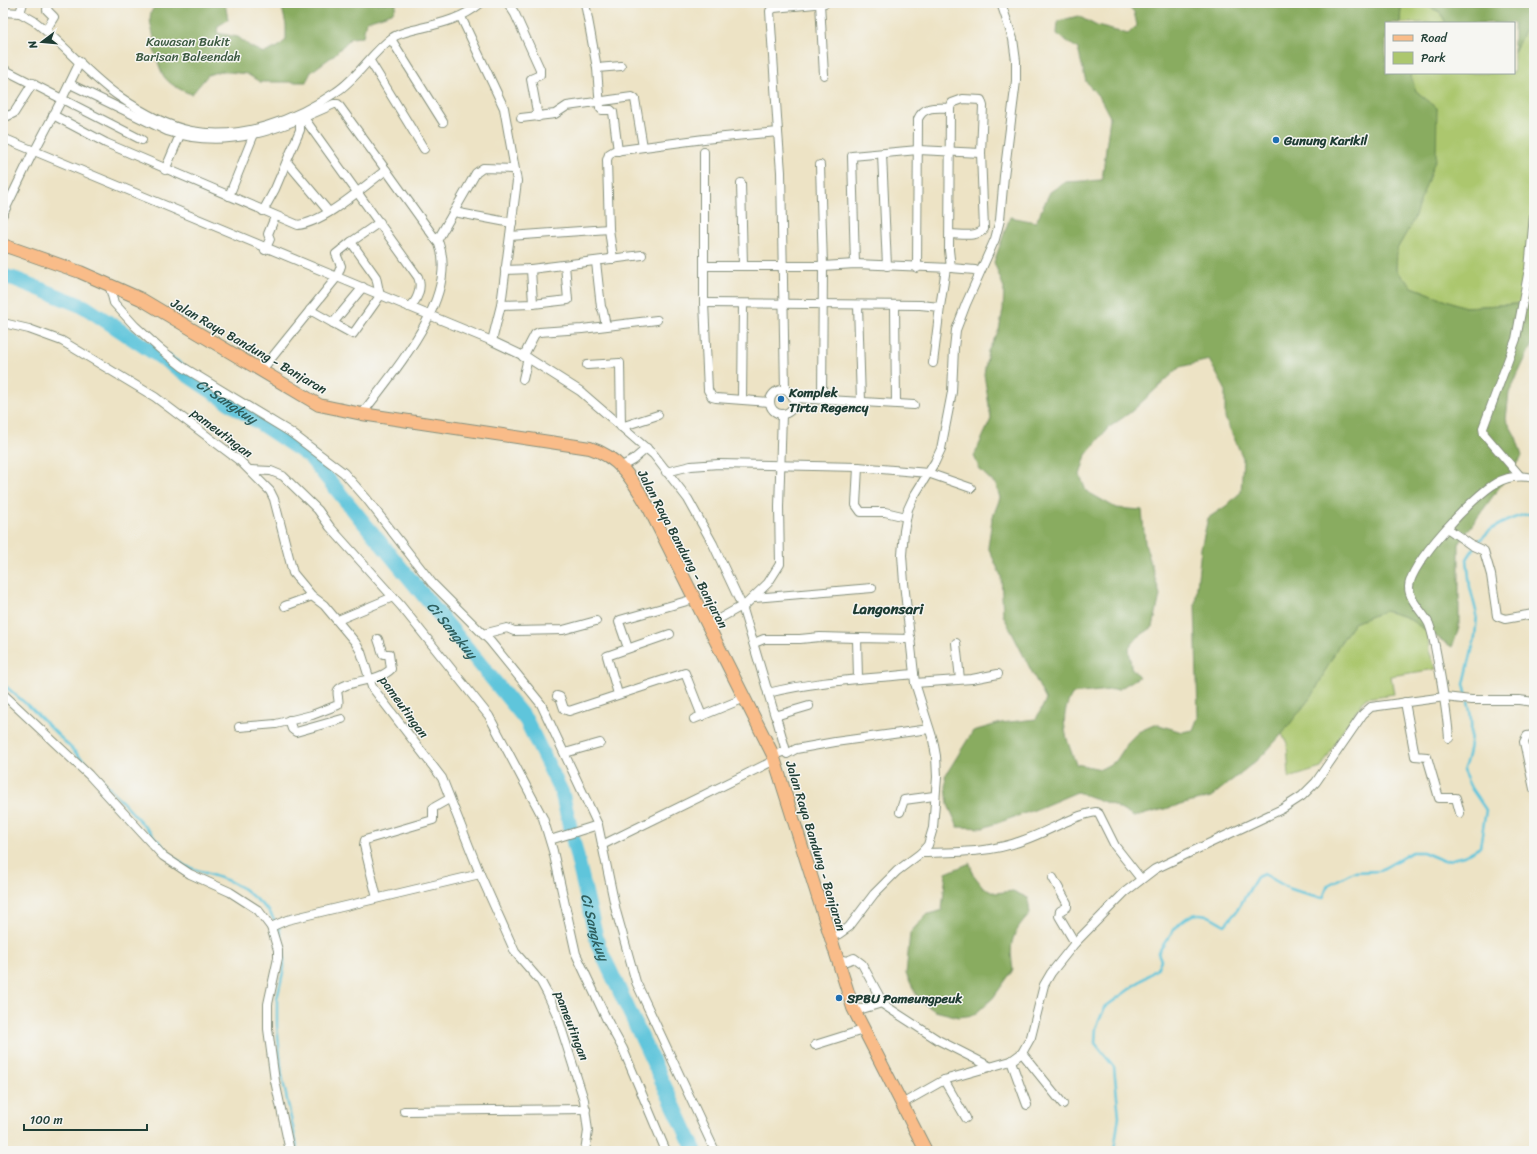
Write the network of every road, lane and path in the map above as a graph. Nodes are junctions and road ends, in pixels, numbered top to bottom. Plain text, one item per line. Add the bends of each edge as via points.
1 (23, 3) edge
2 (48, 3) edge
3 (481, 3) edge
4 (508, 3) edge
5 (585, 3) edge
6 (825, 3) edge
7 (1001, 3) edge
8 (800, 4) edge
9 (820, 4) edge
10 (3, 12) edge
11 (20, 13) junction
12 (461, 17) junction
13 (46, 30) junction
14 (391, 39) junction
15 (370, 61) junction
16 (80, 62) junction
17 (621, 66) dead end
18 (597, 68) junction
19 (3, 69) edge
20 (824, 75) dead end
21 (33, 83) junction
22 (70, 84) junction
23 (62, 99) junction
24 (599, 101) junction
25 (950, 108) junction
26 (3, 113) edge
27 (53, 115) junction
28 (538, 117) junction
29 (521, 118) dead end
30 (302, 119) junction
31 (443, 122) dead end
32 (778, 132) junction
33 (254, 134) junction
34 (180, 135) junction
35 (3, 138) edge
36 (142, 140) dead end
37 (643, 147) junction
38 (424, 149) dead end
39 (34, 150) junction
40 (918, 150) junction
41 (618, 151) junction
42 (704, 152) dead end
43 (951, 152) junction
44 (882, 154) junction
45 (981, 154) junction
46 (287, 162) junction
47 (820, 165) dead end
48 (514, 169) junction
49 (165, 170) junction
50 (386, 170) junction
51 (741, 183) dead end
52 (357, 192) junction
53 (229, 196) junction
54 (263, 211) junction
55 (329, 212) junction
56 (454, 212) junction
57 (3, 214) edge
58 (1534, 216) edge
59 (275, 217) junction
60 (380, 222) junction
61 (512, 223) junction
62 (609, 229) junction
63 (950, 234) junction
64 (510, 236) junction
65 (437, 241) junction
66 (351, 242) junction
67 (3, 245) edge
68 (266, 248) junction
69 (642, 255) dead end
70 (613, 259) junction
71 (596, 262) junction
72 (855, 264) junction
73 (565, 265) junction
74 (743, 265) junction
75 (783, 265) junction
76 (705, 266) junction
77 (823, 266) junction
78 (887, 266) junction
79 (917, 268) junction
80 (948, 268) junction
81 (531, 269) junction
82 (505, 270) junction
83 (974, 270) dead end
84 (337, 277) junction
85 (109, 284) junction
86 (363, 287) junction
87 (380, 296) junction
88 (704, 303) junction
89 (782, 303) junction
90 (533, 304) junction
91 (743, 304) junction
92 (823, 304) junction
93 (500, 305) junction
94 (858, 305) junction
95 (895, 306) junction
96 (409, 307) junction
97 (940, 307) junction
98 (310, 310) junction
99 (430, 316) junction
100 (657, 320) dead end
101 (3, 323) edge
102 (333, 323) junction
103 (606, 326) junction
104 (492, 341) junction
105 (526, 357) junction
106 (933, 363) dead end
107 (588, 365) dead end
108 (261, 371) junction
109 (523, 379) dead end
110 (784, 390) junction
111 (794, 398) junction
112 (742, 399) junction
113 (822, 399) junction
114 (861, 401) junction
115 (770, 402) junction
116 (896, 403) junction
117 (914, 405) dead end
118 (362, 414) junction
119 (782, 414) junction
120 (658, 415) dead end
121 (622, 426) junction
122 (647, 448) junction
123 (622, 466) junction
124 (780, 466) junction
125 (858, 467) junction
126 (665, 469) junction
127 (250, 470) junction
128 (928, 473) junction
129 (1520, 476) junction
130 (1534, 478) edge
131 (971, 488) dead end
132 (906, 517) junction
133 (1447, 528) junction
134 (872, 588) dead end
135 (312, 596) junction
136 (393, 596) junction
137 (754, 598) junction
138 (694, 599) junction
139 (286, 606) dead end
140 (742, 606) junction
141 (1534, 616) edge
142 (338, 620) junction
143 (596, 621) dead end
144 (708, 625) junction
145 (483, 634) junction
146 (670, 634) dead end
147 (856, 638) junction
148 (378, 639) dead end
149 (911, 639) junction
150 (754, 640) junction
151 (956, 643) dead end
152 (628, 648) junction
153 (998, 674) dead end
154 (915, 678) junction
155 (858, 679) junction
156 (960, 679) junction
157 (369, 680) junction
158 (768, 690) junction
159 (3, 694) edge
160 (618, 694) junction
161 (556, 696) dead end
162 (745, 698) junction
163 (1445, 698) junction
164 (1405, 702) junction
165 (1534, 702) edge
166 (809, 706) dead end
167 (775, 714) junction
168 (342, 719) dead end
169 (289, 720) junction
170 (239, 727) dead end
171 (929, 729) junction
172 (1534, 735) edge
173 (1449, 738) dead end
174 (600, 743) dead end
175 (786, 752) junction
176 (565, 753) junction
177 (774, 757) junction
178 (1534, 789) edge
179 (934, 796) junction
180 (449, 799) junction
181 (900, 812) dead end
182 (1460, 813) dead end
183 (595, 826) junction
184 (552, 839) junction
185 (602, 845) junction
186 (921, 853) junction
187 (480, 874) junction
188 (1053, 878) dead end
189 (1140, 879) junction
190 (376, 898) junction
191 (274, 925) junction
192 (830, 936) junction
193 (1075, 943) junction
194 (837, 959) junction
195 (882, 1003) junction
196 (853, 1008) junction
197 (863, 1030) junction
198 (815, 1045) dead end
199 (1022, 1053) junction
200 (1011, 1061) junction
201 (991, 1067) junction
202 (944, 1080) junction
203 (901, 1102) junction
204 (1063, 1104) dead end
205 (1027, 1105) dead end
206 (586, 1109) junction
207 (404, 1111) dead end
208 (966, 1118) dead end
209 (290, 1151) edge
210 (585, 1151) edge
211 (666, 1151) edge
212 (715, 1151) edge
213 (924, 1151) edge

1 - 11 street
2 - 13 street via 46,10 54,17
3 - 12 street
4 - 28 street via 540,69 540,75 532,80
5 - 18 street
6 - 9 street
7 - 128 street via 1013,39 1016,67 1000,220 995,239 956,330 952,392 946,427 941,449
8 - 9 street
8 - 32 street via 774,8 769,13
9 - 20 street
10 - 11 street
11 - 13 street
12 - 14 street via 403,33
12 - 48 street via 504,108
13 - 16 street
14 - 15 street via 381,46
14 - 31 street
15 - 16 street via 348,84 295,115 257,129 214,133 190,131 142,110 120,98
15 - 38 street
16 - 22 street
17 - 18 street
18 - 24 street
19 - 21 street
21 - 23 street
21 - 26 street via 14,113 8,116
22 - 23 street
22 - 34 street
23 - 27 street
23 - 36 street
24 - 28 street via 567,106 555,114
24 - 37 street via 630,96 634,98
24 - 41 street via 601,110 613,112
25 - 40 street via 923,110 918,119
25 - 43 street
25 - 45 street via 952,103 963,99 983,102
27 - 39 street
27 - 49 street
28 - 29 street
30 - 33 street
30 - 46 street
30 - 50 street via 338,104
30 - 52 street
32 - 37 street
32 - 75 street
33 - 34 street via 217,140
33 - 53 street
34 - 49 street
35 - 39 street
37 - 41 street
39 - 57 street
39 - 68 street
40 - 43 street
40 - 44 street
40 - 79 street
41 - 62 street via 609,154 607,160
42 - 76 street
43 - 45 street
43 - 63 street
44 - 72 street via 852,156
44 - 78 street
45 - 63 street via 984,229 974,235
46 - 54 street
46 - 55 street
47 - 77 street
48 - 56 street via 479,170 465,189
48 - 61 street via 517,184
49 - 53 street
50 - 52 street
50 - 65 street
51 - 74 street
52 - 55 street
52 - 60 street
53 - 54 street
54 - 59 street
55 - 59 street via 307,224 298,225
56 - 61 street
56 - 65 street
58 - 129 street via 1529,269 1516,339 1483,428 1484,434
59 - 68 street via 265,250
60 - 66 street
60 - 96 street via 421,283 420,291
61 - 64 street
62 - 64 street
62 - 70 street
63 - 80 street
64 - 82 street
65 - 99 street via 442,257 440,283
66 - 84 street via 336,254 341,266
66 - 87 street via 376,277
67 - 85 main road, Jalan Raya Bandung - Banjaran
68 - 84 street
69 - 70 street
70 - 71 street
71 - 73 street
71 - 103 street via 601,307
72 - 77 street
72 - 78 street
73 - 81 street
73 - 90 street via 568,300
74 - 75 street
74 - 76 street
75 - 77 street
75 - 89 street
76 - 88 street
77 - 92 street
78 - 79 street
79 - 80 street
80 - 83 street
80 - 97 street
81 - 82 street
81 - 90 street
82 - 93 street
84 - 86 street
84 - 98 street
85 - 108 main road, Jalan Raya Bandung - Banjaran via 158,309
85 - 145 street via 114,303 159,348 183,367 290,432 344,473 432,583
86 - 87 street
86 - 102 street
87 - 96 street
87 - 102 street via 353,334
88 - 91 street
88 - 112 street via 708,390 712,397
89 - 91 street
89 - 92 street
89 - 110 street
90 - 93 street
91 - 112 street
92 - 94 street
92 - 113 street
93 - 104 street
94 - 95 street
94 - 114 street
95 - 97 street
95 - 116 street
96 - 99 street
97 - 106 street
98 - 102 street
98 - 108 street
99 - 104 street
99 - 118 street
100 - 103 street
101 - 127 street, pameutingan via 62,340 155,397
103 - 105 street via 536,333
104 - 105 street
105 - 109 street
105 - 121 street via 580,391
107 - 121 street via 620,363 621,428
108 - 118 main road, Jalan Raya Bandung - Banjaran via 319,405
110 - 111 street
110 - 115 street via 776,391
111 - 113 street
111 - 119 street via 791,411
112 - 115 street
113 - 114 street
114 - 116 street
115 - 119 street via 775,412
116 - 117 street
118 - 123 main road, Jalan Raya Bandung - Banjaran via 590,448 607,455
119 - 124 street
120 - 121 street
121 - 122 street
122 - 123 street
122 - 126 street
123 - 138 main road, Jalan Raya Bandung - Banjaran via 650,510
124 - 125 street
124 - 126 street via 719,464 691,466 666,472
124 - 137 street via 780,564 775,575
125 - 128 street
125 - 132 street via 858,510
126 - 140 street via 699,517
127 - 135 street, pameutingan via 270,491 274,499 293,573
127 - 136 street via 271,471 283,476 318,510 330,528
128 - 131 street
128 - 132 street via 914,496
129 - 130 street
129 - 133 street via 1494,484 1459,514
132 - 149 street via 902,555
133 - 141 street via 1486,554 1497,616 1505,619 1533,614
133 - 163 street via 1434,542 1409,586 1411,595 1430,626
134 - 137 street
135 - 139 street
135 - 142 street, pameutingan
136 - 142 street
136 - 184 street via 489,716
137 - 140 street
138 - 144 main road, Jalan Raya Bandung - Banjaran
138 - 152 street via 620,620
140 - 144 street
140 - 150 street
142 - 157 street, pameutingan via 361,652
143 - 145 street via 563,630 514,631 508,628
144 - 162 main road, Jalan Raya Bandung - Banjaran
145 - 176 street via 541,704
146 - 152 street
147 - 149 street
147 - 150 street via 764,639 754,643
147 - 155 street
148 - 157 street via 383,654 389,654 391,669
149 - 154 street
150 - 158 street
151 - 156 street
152 - 160 street via 607,656
153 - 156 street
154 - 155 street
154 - 156 street
154 - 171 street
155 - 158 street
157 - 169 street via 339,689 339,703 336,707
157 - 180 street, pameutingan via 442,778
158 - 167 street
159 - 191 street via 89,775 163,856 190,874 230,892 258,910
160 - 161 street via 569,711 564,709 560,697
160 - 162 street via 685,673 698,717
162 - 177 main road, Jalan Raya Bandung - Banjaran
163 - 164 street
163 - 165 street
163 - 173 street
164 - 182 street via 1416,756 1427,757 1440,798 1456,798
164 - 189 street via 1380,705 1367,710 1310,789 1292,803 1171,861
166 - 167 street
167 - 175 street
168 - 169 street via 296,732
169 - 170 street via 276,724
171 - 175 street via 835,742 796,749 787,754
171 - 179 street via 936,756 937,777
172 - 178 street via 1527,736 1524,742
174 - 176 street
175 - 177 street
176 - 183 street
177 - 185 street
177 - 192 main road, Jalan Raya Bandung - Banjaran
179 - 181 street via 904,800
179 - 186 street via 933,828 928,845
180 - 187 street, pameutingan
180 - 190 street via 434,807 433,820 365,840
183 - 184 street
183 - 185 street
184 - 211 street via 576,954 607,1020 624,1049
185 - 212 street via 616,911 636,982
186 - 189 street via 994,850 1024,841 1096,812 1115,846
186 - 192 street via 897,871 874,894 849,927 839,934
187 - 190 street
187 - 206 street, pameutingan via 515,952 541,982 547,993 573,1063
188 - 193 street via 1067,903 1059,916
189 - 193 street
190 - 191 street
191 - 209 street via 278,954 268,1004 268,1029 275,1081
192 - 194 main road, Jalan Raya Bandung - Banjaran
193 - 199 street via 1059,961 1044,985 1031,1037
194 - 195 street via 847,961 854,958 861,962
194 - 196 main road, Jalan Raya Bandung - Banjaran
195 - 196 street via 862,1009
195 - 201 street via 938,1040
196 - 197 main road, Jalan Raya Bandung - Banjaran
197 - 198 street
197 - 203 main road, Jalan Raya Bandung - Banjaran
199 - 200 street
199 - 204 street
200 - 201 street
200 - 205 street
201 - 202 street
202 - 203 street via 908,1101
202 - 208 street
203 - 213 main road, Jalan Raya Bandung - Banjaran
206 - 207 street
206 - 210 street, pameutingan via 588,1131

